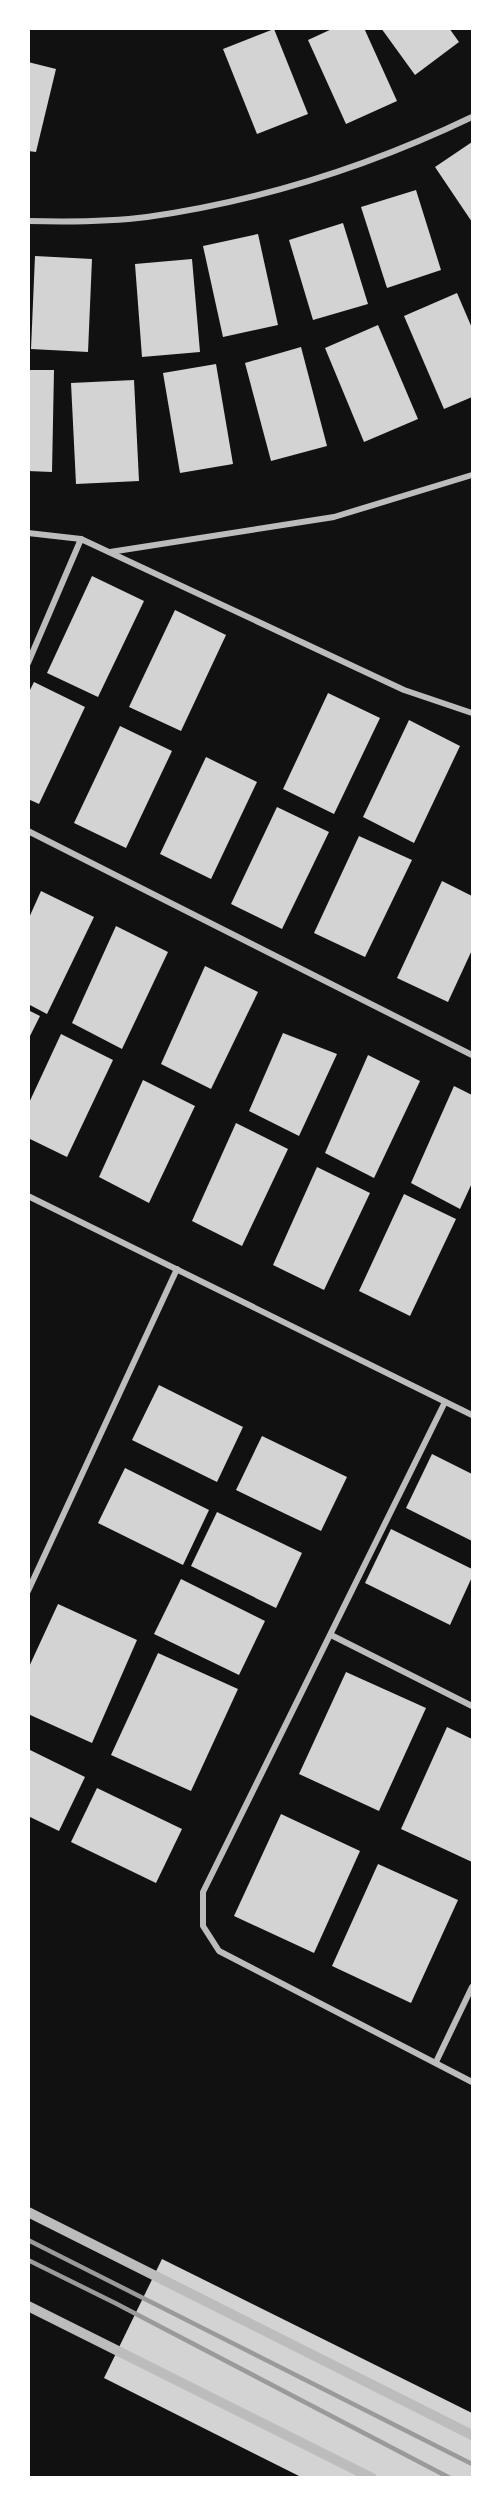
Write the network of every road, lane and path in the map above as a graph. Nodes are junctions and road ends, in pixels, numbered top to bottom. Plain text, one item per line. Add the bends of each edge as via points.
1 (472, 117) edge
2 (28, 221) edge
3 (472, 474) edge
4 (28, 533) edge
5 (81, 539) junction
6 (108, 552) junction
7 (28, 663) edge
8 (472, 713) edge
9 (28, 831) edge
10 (472, 1055) edge
11 (28, 1196) edge
12 (177, 1269) junction
13 (445, 1402) junction
14 (472, 1415) edge
15 (28, 1591) edge
16 (331, 1635) junction
17 (472, 1706) edge
18 (472, 1987) edge
19 (436, 2062) junction
20 (472, 2082) edge
21 (28, 2212) edge
22 (28, 2306) edge
23 (472, 2435) edge
24 (372, 2478) edge

1 - 2 street via 415,144 234,201 146,217
3 - 6 street via 334,517
4 - 5 street
5 - 6 street
5 - 7 street
6 - 8 street via 404,690
9 - 10 street
11 - 12 street
12 - 13 street
12 - 15 street
13 - 14 street
13 - 16 street
16 - 17 street
16 - 19 street via 203,1892 203,1926 219,1951
18 - 19 street
19 - 20 street
21 - 23 street
22 - 24 street

